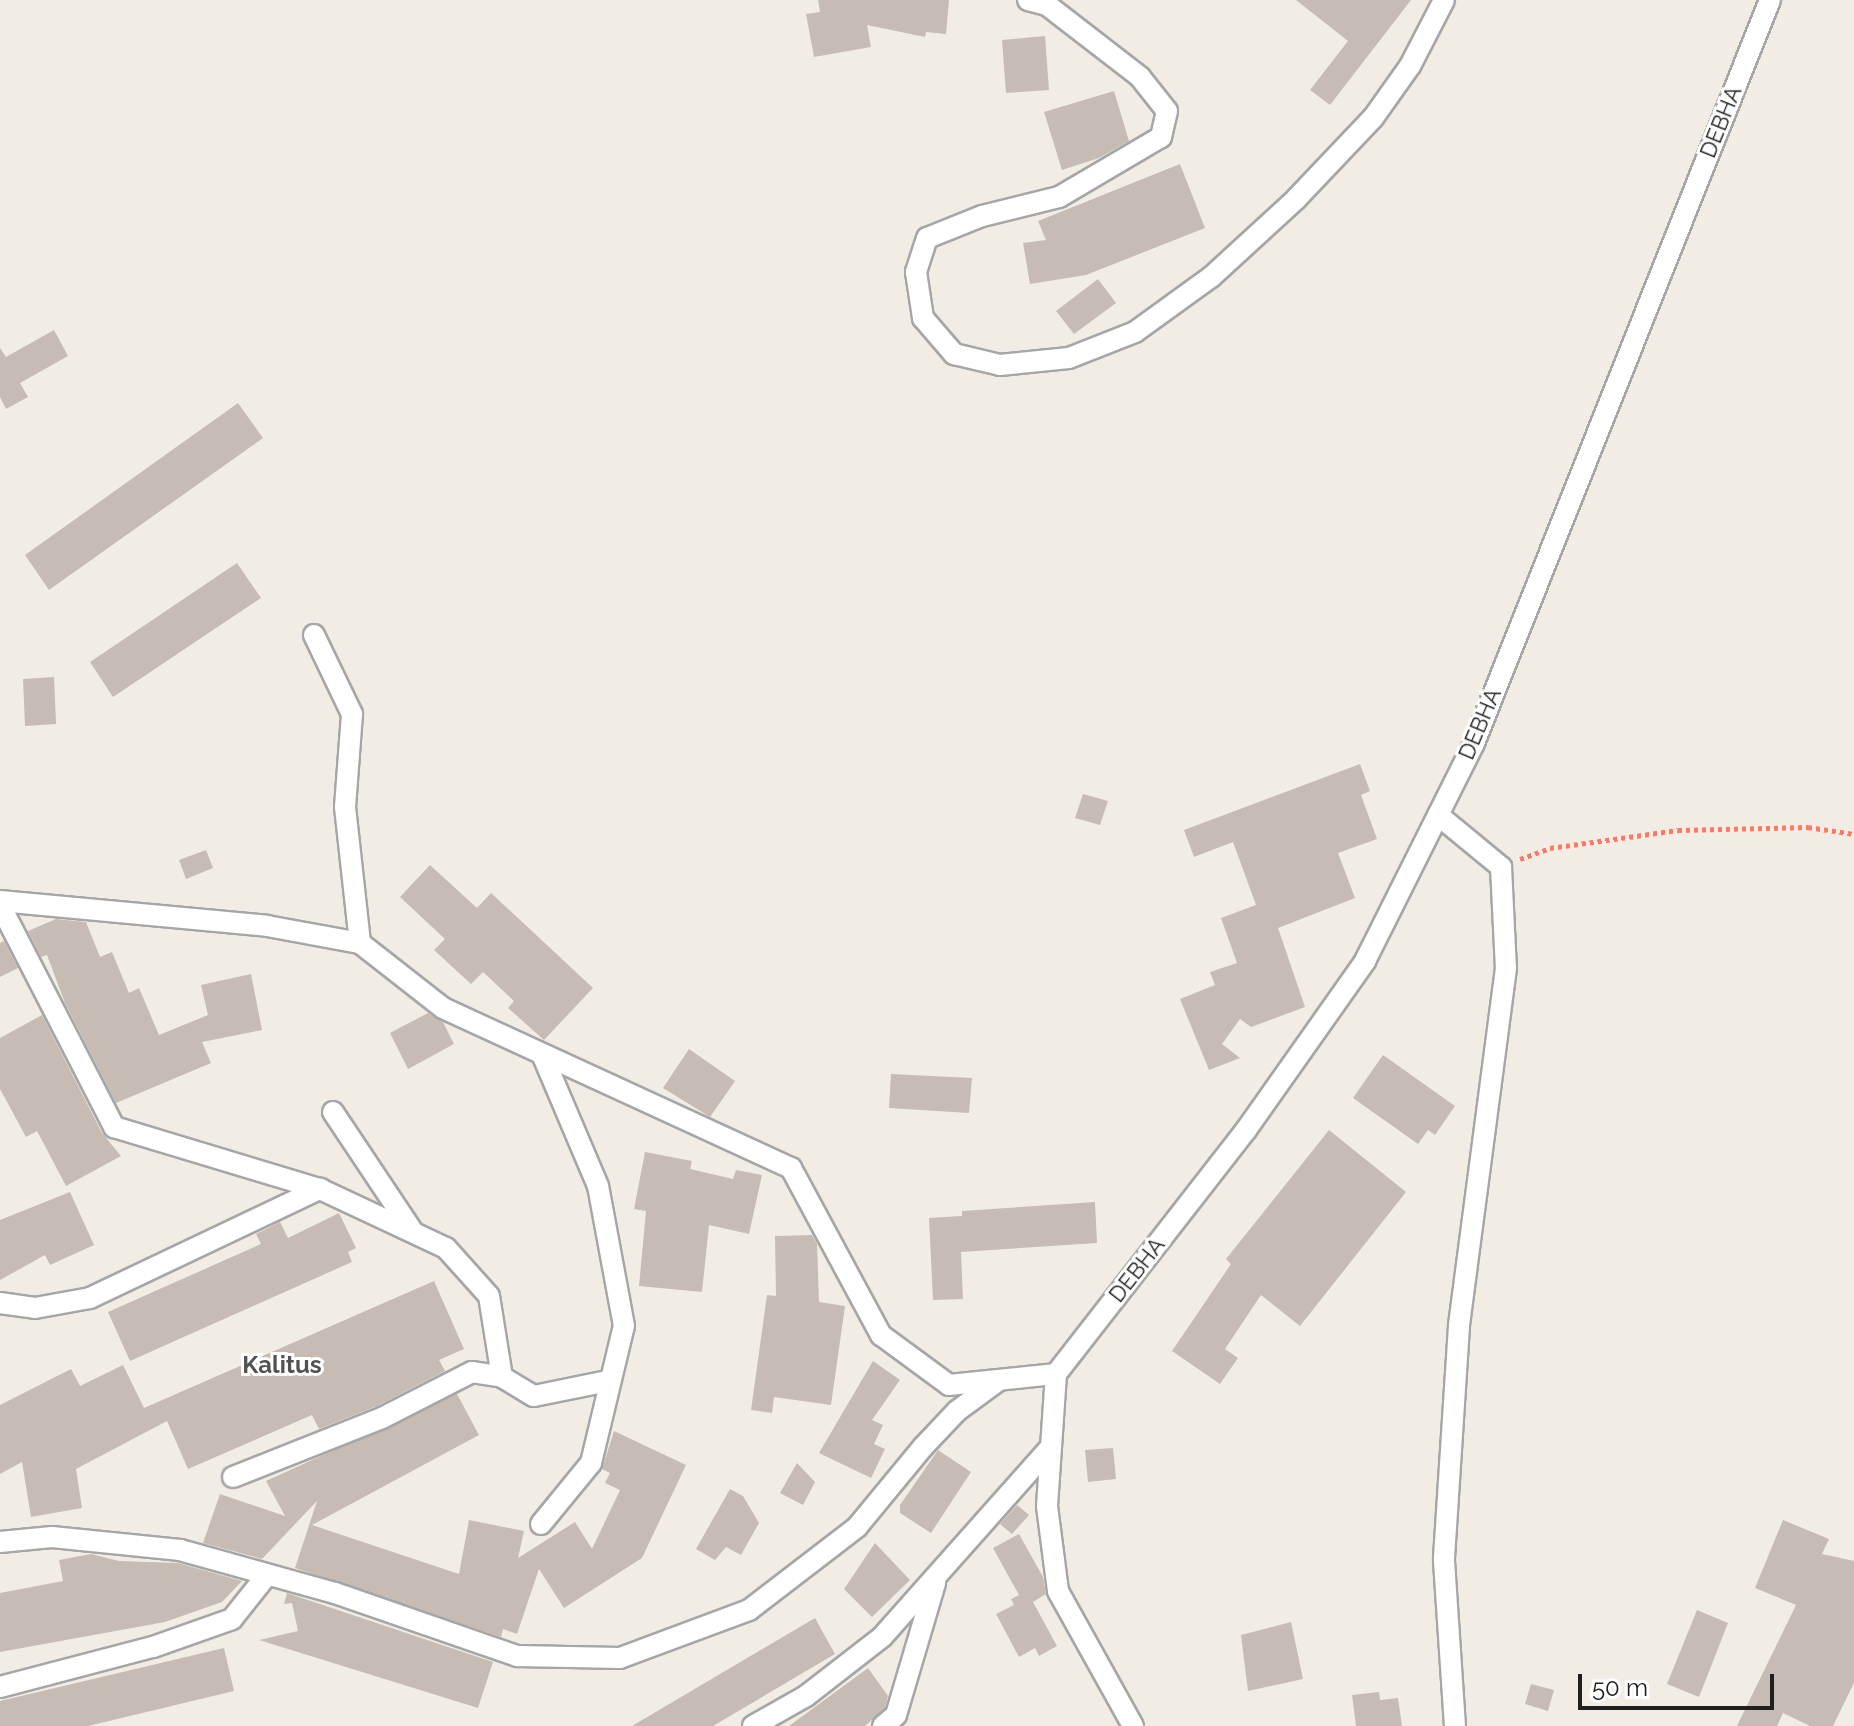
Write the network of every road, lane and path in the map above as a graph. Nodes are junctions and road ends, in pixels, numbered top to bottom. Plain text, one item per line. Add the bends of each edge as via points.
1 (1028, 0) edge
2 (1444, 0) edge
3 (1770, 0) edge
4 (314, 635) dead end
5 (1438, 815) junction
6 (1854, 834) edge
7 (1501, 867) junction
8 (0, 903) edge
9 (360, 943) junction
10 (542, 1054) junction
11 (333, 1112) dead end
12 (320, 1189) junction
13 (413, 1232) junction
14 (0, 1303) edge
15 (1056, 1374) junction
16 (502, 1377) junction
17 (1000, 1380) junction
18 (608, 1381) junction
19 (1048, 1450) junction
20 (233, 1477) dead end
21 (541, 1524) dead end
22 (0, 1542) edge
23 (267, 1575) junction
24 (937, 1575) junction
25 (0, 1687) edge
26 (753, 1726) edge
27 (883, 1726) edge
28 (1133, 1726) edge
29 (1455, 1726) edge

1 - 2 street via 1047,5 1140,77 1167,111 1161,137 1059,197 982,216 927,238 916,272 923,318 954,354 1000,365 1069,358 1135,332 1211,277 1373,118 1410,66
3 - 5 street, DEBHA via 1474,743
4 - 9 street via 352,714 345,807
5 - 7 street
5 - 15 street, DEBHA via 1365,961 1246,1130
6 - 7 path via 1808,827 1678,830 1550,848
7 - 29 street via 1506,968 1459,1326 1444,1561
8 - 9 street via 267,926
8 - 12 street via 114,1127
9 - 10 street via 443,1008
10 - 17 street via 791,1168 881,1335 949,1385
10 - 18 street via 598,1186 624,1326
11 - 13 street
12 - 13 street
12 - 14 street via 90,1298 35,1308
13 - 16 street via 446,1248 489,1296
15 - 17 street
15 - 19 street
16 - 18 street via 534,1396
16 - 20 street via 472,1372 382,1418
17 - 23 street via 948,1420 857,1527 749,1610 620,1658 517,1656
18 - 21 street via 591,1463
19 - 24 street
19 - 28 street via 1047,1506 1058,1591
22 - 23 street via 52,1537 180,1550
23 - 25 street via 232,1619 153,1647
24 - 26 street via 882,1637 806,1696
24 - 27 street via 896,1715

